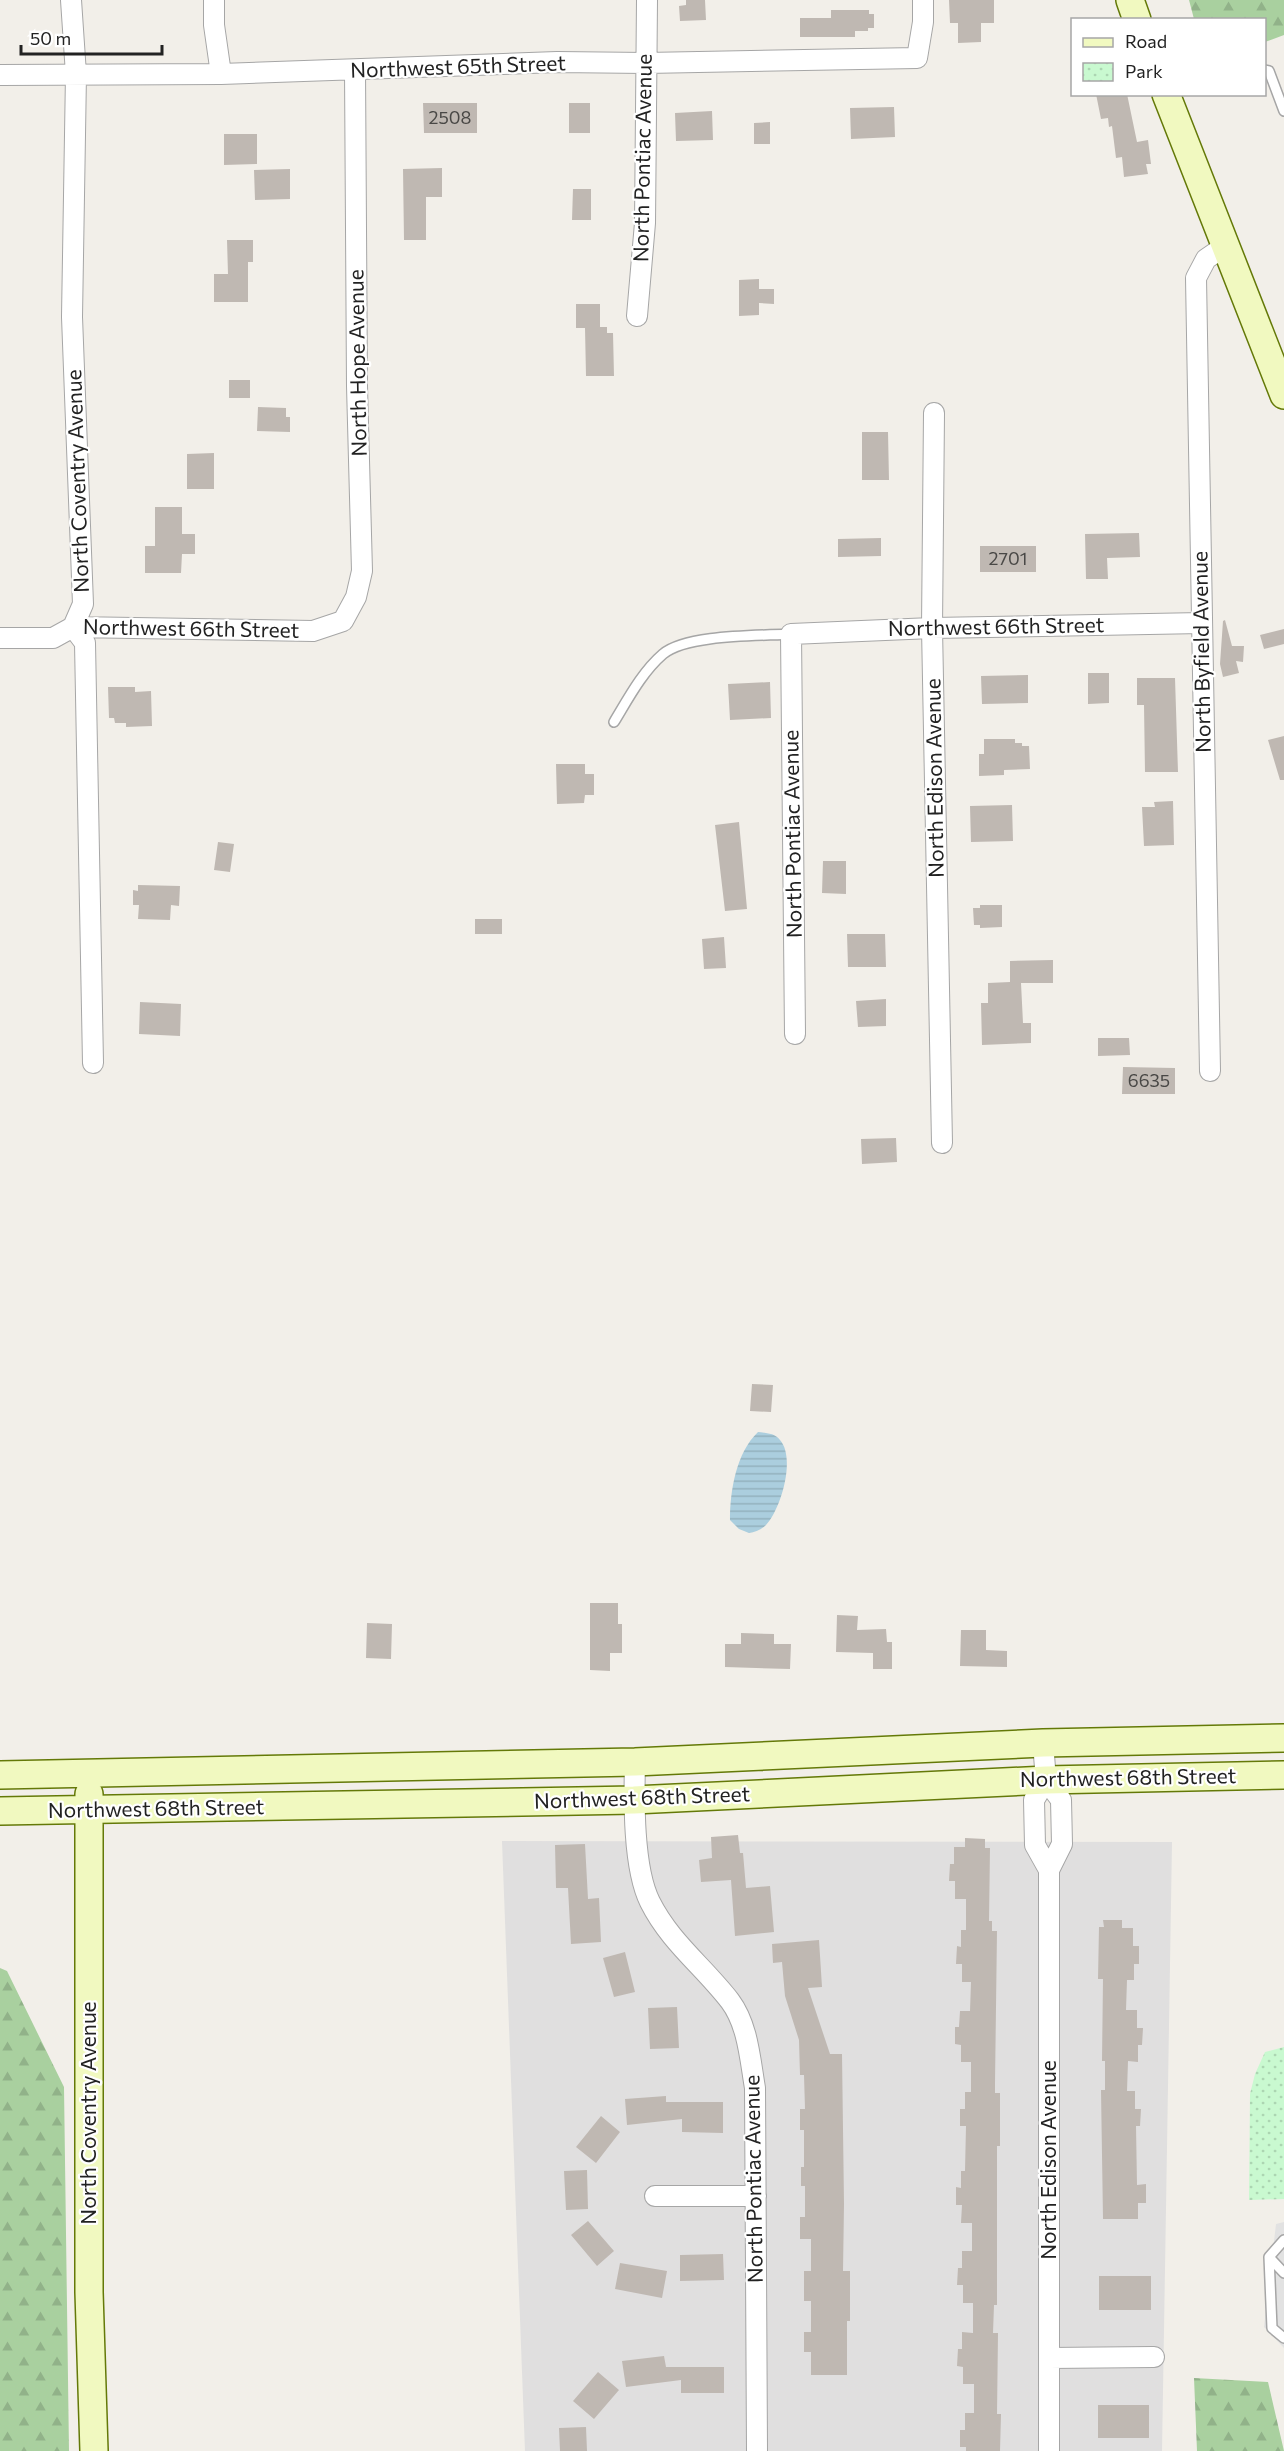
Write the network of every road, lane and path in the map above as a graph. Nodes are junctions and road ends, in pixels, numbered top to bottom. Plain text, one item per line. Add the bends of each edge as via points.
1 (71, 0) edge
2 (214, 0) edge
3 (647, 0) edge
4 (923, 0) edge
5 (1130, 0) edge
6 (1136, 18) edge
7 (646, 63) junction
8 (355, 70) junction
9 (1266, 70) edge
10 (76, 74) junction
11 (221, 74) junction
12 (0, 75) edge
13 (1167, 96) edge
14 (1284, 111) edge
15 (1225, 246) junction
16 (637, 316) dead end
17 (1282, 387) edge
18 (934, 413) dead end
19 (1202, 623) junction
20 (73, 627) junction
21 (932, 627) junction
22 (314, 631) joint
23 (791, 634) junction
24 (0, 638) edge
25 (614, 722) dead end
26 (795, 1034) dead end
27 (93, 1063) dead end
28 (1210, 1071) dead end
29 (942, 1143) dead end
30 (1284, 1738) edge
31 (1043, 1743) junction
32 (635, 1762) junction
33 (0, 1775) edge
34 (88, 1775) junction
35 (1284, 1775) edge
36 (1046, 1779) junction
37 (634, 1800) junction
38 (89, 1810) junction
39 (0, 1811) edge
40 (1049, 1870) junction
41 (655, 2196) dead end
42 (756, 2196) junction
43 (1284, 2240) edge
44 (1269, 2257) junction
45 (1284, 2273) edge
46 (1284, 2338) edge
47 (1154, 2357) dead end
48 (1049, 2358) junction
49 (94, 2451) edge
50 (757, 2451) edge
51 (1049, 2451) edge

1 - 10 street, North Coventry Avenue
2 - 11 street
3 - 7 street, North Pontiac Avenue
4 - 7 street, Northwest 65th Street via 917,58
5 - 6 main road
7 - 8 street, Northwest 65th Street via 557,62
7 - 16 street, North Pontiac Avenue via 645,223
8 - 11 street, Northwest 65th Street
8 - 22 street, North Hope Avenue via 362,571 356,597 343,621
9 - 14 lane
10 - 11 street, Northwest 65th Street
10 - 12 street, Northwest 65th Street
10 - 20 street, North Coventry Avenue via 72,317 83,604
13 - 15 main road
15 - 17 main road
15 - 19 street, North Byfield Avenue via 1206,259 1196,278
18 - 21 street, North Edison Avenue
19 - 21 street, Northwest 66th Street
19 - 28 street, North Byfield Avenue
20 - 22 street, Northwest 66th Street
20 - 24 street, Northwest 66th Street via 53,638
20 - 27 street via 85,643
21 - 23 street, Northwest 66th Street
21 - 29 street, North Edison Avenue
23 - 25 lane via 683,644 664,654 636,687
23 - 26 street, North Pontiac Avenue
30 - 31 main road, Northwest 68th Street
31 - 32 main road, Northwest 68th Street
31 - 36 street, North Edison Avenue
32 - 34 main road, Northwest 68th Street
32 - 37 street, North Pontiac Avenue
33 - 34 main road, Northwest 68th Street
34 - 38 main road, North Coventry Avenue
35 - 36 main road, Northwest 68th Street
36 - 37 main road, Northwest 68th Street
36 - 40 street, North Edison Avenue via 1034,1800 1035,1845
36 - 40 street, North Edison Avenue via 1061,1800 1062,1844
37 - 38 main road, Northwest 68th Street
37 - 42 street, North Pontiac Avenue via 638,1855 649,1899 665,1929 731,2003 747,2039 755,2088
38 - 39 main road, Northwest 68th Street
38 - 49 main road, North Coventry Avenue via 89,2292
40 - 48 street, North Edison Avenue
41 - 42 street
42 - 50 street, North Pontiac Avenue
43 - 44 lane
44 - 45 lane
44 - 46 lane via 1272,2328
47 - 48 street
48 - 51 street, North Edison Avenue

